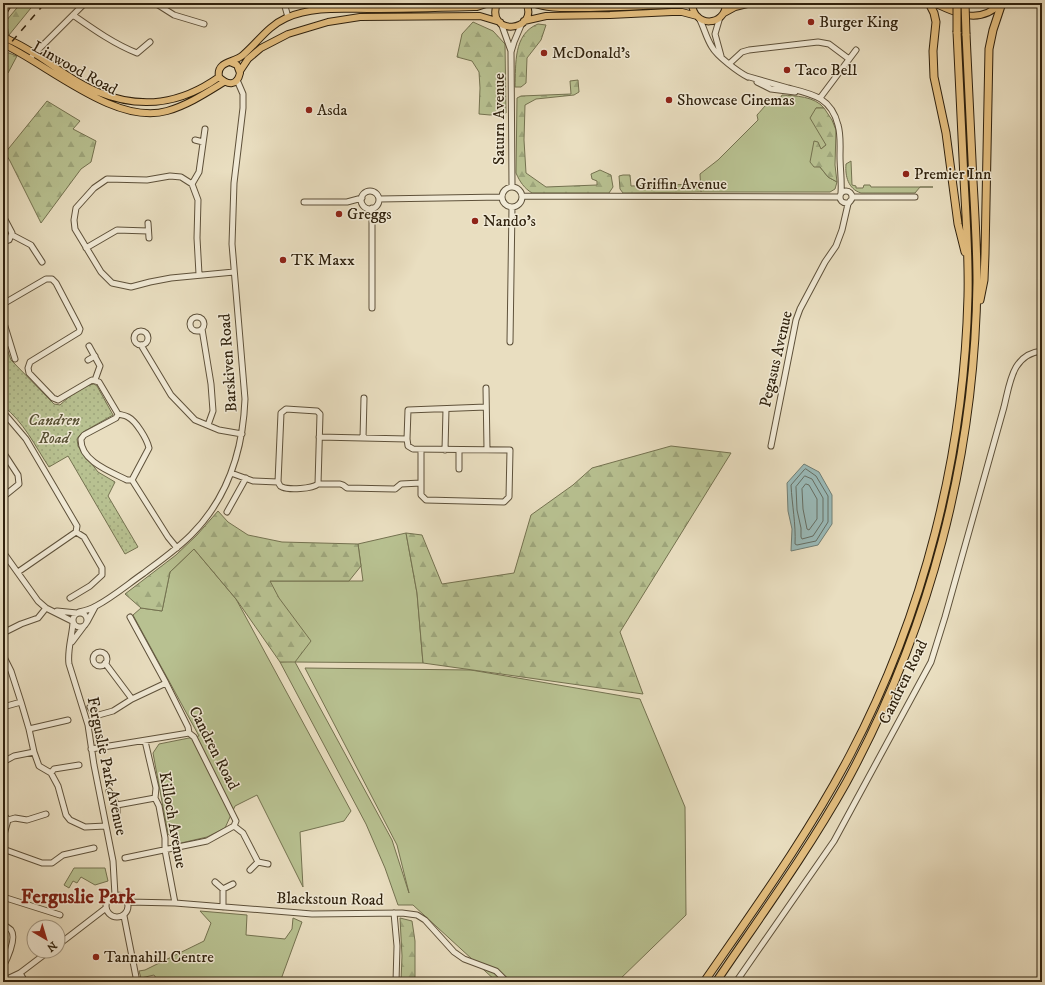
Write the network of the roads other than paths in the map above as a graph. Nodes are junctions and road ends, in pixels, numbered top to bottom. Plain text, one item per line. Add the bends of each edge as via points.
1 (85, 3) edge
2 (155, 3) edge
3 (284, 3) edge
4 (489, 3) edge
5 (497, 3) edge
6 (526, 3) edge
7 (533, 3) edge
8 (675, 3) edge
9 (692, 3) edge
10 (726, 3) edge
11 (751, 3) edge
12 (929, 3) edge
13 (934, 3) edge
14 (956, 3) edge
15 (965, 3) edge
16 (1002, 3) edge
17 (7, 5) edge
18 (3, 13) edge
19 (72, 15) junction
20 (722, 15) junction
21 (288, 17) junction
22 (698, 17) junction
23 (523, 22) junction
24 (500, 23) junction
25 (204, 24) dead end
26 (3, 36) edge
27 (150, 42) dead end
28 (3, 44) edge
29 (856, 50) dead end
30 (511, 52) junction
31 (32, 56) junction
32 (722, 57) junction
33 (849, 59) junction
34 (230, 62) junction
35 (729, 64) junction
36 (240, 70) junction
37 (219, 77) junction
38 (237, 80) junction
39 (224, 82) junction
40 (820, 98) junction
41 (205, 129) dead end
42 (195, 140) dead end
43 (203, 142) junction
44 (842, 178) junction
45 (192, 184) junction
46 (512, 186) junction
47 (523, 196) junction
48 (502, 197) junction
49 (840, 197) junction
50 (851, 197) junction
51 (915, 197) dead end
52 (362, 198) junction
53 (379, 199) junction
54 (304, 202) dead end
55 (512, 207) junction
56 (372, 208) junction
57 (3, 216) edge
58 (844, 217) junction
59 (148, 223) dead end
60 (148, 231) junction
61 (12, 235) junction
62 (149, 238) dead end
63 (3, 242) edge
64 (86, 248) junction
65 (36, 254) junction
66 (30, 257) dead end
67 (42, 262) dead end
68 (968, 265) junction
69 (234, 272) junction
70 (199, 274) junction
71 (3, 304) edge
72 (372, 308) dead end
73 (3, 320) edge
74 (976, 325) junction
75 (202, 329) dead end
76 (510, 342) dead end
77 (10, 343) junction
78 (3, 345) edge
79 (141, 345) dead end
80 (89, 346) dead end
81 (1042, 351) edge
82 (95, 356) junction
83 (14, 359) dead end
84 (88, 360) dead end
85 (96, 380) junction
86 (486, 388) dead end
87 (364, 398) dead end
88 (486, 408) junction
89 (446, 409) junction
90 (3, 412) edge
91 (118, 414) junction
92 (208, 425) junction
93 (242, 434) junction
94 (319, 436) junction
95 (363, 438) junction
96 (407, 439) junction
97 (771, 446) dead end
98 (421, 450) junction
99 (445, 450) junction
100 (459, 450) junction
101 (487, 450) junction
102 (3, 452) edge
103 (459, 469) dead end
104 (231, 473) junction
105 (246, 478) junction
106 (132, 480) junction
107 (278, 482) junction
108 (421, 483) junction
109 (318, 484) junction
110 (3, 497) edge
111 (227, 512) dead end
112 (76, 532) junction
113 (177, 548) junction
114 (3, 552) edge
115 (18, 572) junction
116 (70, 598) dead end
117 (95, 607) junction
118 (46, 608) junction
119 (54, 611) junction
120 (78, 613) junction
121 (130, 618) dead end
122 (73, 622) junction
123 (86, 623) junction
124 (143, 624) dead end
125 (137, 628) junction
126 (3, 633) edge
127 (71, 644) junction
128 (3, 655) edge
129 (105, 663) dead end
130 (166, 683) junction
131 (132, 699) junction
132 (21, 702) junction
133 (3, 707) edge
134 (90, 707) dead end
135 (95, 716) junction
136 (68, 720) dead end
137 (94, 723) dead end
138 (30, 729) junction
139 (189, 733) junction
140 (145, 741) junction
141 (91, 749) junction
142 (34, 752) junction
143 (3, 762) edge
144 (79, 765) dead end
145 (51, 773) junction
146 (110, 791) dead end
147 (155, 798) junction
148 (117, 805) junction
149 (3, 814) edge
150 (46, 814) dead end
151 (117, 817) dead end
152 (8, 820) junction
153 (106, 826) junction
154 (234, 826) junction
155 (3, 838) edge
156 (94, 848) dead end
157 (3, 849) edge
158 (165, 850) junction
159 (125, 858) dead end
160 (258, 862) junction
161 (268, 864) dead end
162 (250, 870) dead end
163 (215, 882) dead end
164 (234, 884) dead end
165 (223, 889) junction
166 (115, 895) junction
167 (3, 897) edge
168 (128, 902) junction
169 (175, 904) junction
170 (223, 907) junction
171 (106, 908) junction
172 (394, 913) junction
173 (60, 915) dead end
174 (124, 916) junction
175 (3, 924) edge
176 (66, 938) edge
177 (39, 959) edge
178 (3, 967) edge
179 (20, 974) junction
180 (3, 981) edge
181 (25, 982) edge
182 (137, 982) edge
183 (396, 982) edge
184 (507, 982) edge
185 (704, 982) edge
186 (716, 982) edge
187 (736, 982) edge

1 - 19 street
2 - 25 street via 174,14
3 - 21 street
4 - 21 main road via 466,8 325,9
5 - 24 main road via 495,13
6 - 23 main road via 528,11
7 - 8 main road via 553,8
9 - 22 main road
10 - 20 main road
11 - 20 main road via 735,7
12 - 68 highway via 936,22 934,77 945,128 958,224
13 - 16 main road via 961,15 975,16 989,12
14 - 68 highway, bridge
15 - 74 highway, bridge via 976,254
16 - 74 highway via 988,49 984,280
17 - 18 main road
19 - 27 street via 137,53
19 - 31 street
20 - 22 main road via 710,21
20 - 32 street via 715,34
21 - 34 main road via 273,26 242,56
22 - 23 main road via 672,12 546,16
22 - 32 street via 712,47
23 - 24 main road via 515,27
23 - 30 street, Saturn Avenue
24 - 30 street, Saturn Avenue
24 - 36 main road via 480,16 360,17 328,22 288,34 261,48
26 - 31 main road, Linwood Road
28 - 31 main road, Linwood Road
29 - 33 street
30 - 46 street, Saturn Avenue
31 - 37 main road, Linwood Road via 97,92 142,103 183,97 204,88
31 - 39 main road, Linwood Road via 92,96 119,108 141,113 166,112 192,102
32 - 35 street
33 - 35 street via 829,44 818,42 749,50 742,52
33 - 40 street
34 - 36 main road via 237,65
34 - 37 main road via 219,69
35 - 40 street via 746,76 807,92
36 - 38 main road
37 - 39 main road
38 - 39 main road via 230,84
38 - 69 street, Barskiven Road via 243,94 243,108 232,219
40 - 44 street via 830,106 838,125
41 - 43 street
42 - 43 street
43 - 45 street via 199,172
44 - 49 street
44 - 50 street
45 - 64 street via 181,177 170,176 148,180 107,179 94,188 76,208 75,229
45 - 70 street via 198,200
46 - 47 street via 520,190
46 - 48 street via 505,189
47 - 49 street, Griffin Avenue
47 - 55 street via 520,204
48 - 53 street
48 - 55 street via 505,204
49 - 50 street via 846,203
49 - 50 street via 846,191
49 - 58 street
50 - 51 street
50 - 58 street, Pegasus Avenue
52 - 53 street via 364,193 370,191 377,194
52 - 54 street via 346,202
52 - 56 street via 364,206
53 - 56 street via 378,204
55 - 76 street
56 - 72 street
57 - 61 street
58 - 97 street, Pegasus Avenue via 836,246 825,262 796,320
59 - 60 street
60 - 62 street
60 - 64 street via 117,230
61 - 63 street via 9,240
61 - 65 street via 31,245
64 - 70 street via 100,272 112,283 131,288 150,282
65 - 66 street
65 - 67 street
68 - 185 highway via 963,374 951,462 929,555 900,642 862,732 823,804
69 - 70 street
69 - 93 street, Barskiven Road via 246,399
71 - 85 street via 52,278 80,329 30,362 29,373 58,400
73 - 77 street
74 - 186 highway via 965,429 950,511 933,575 900,668 876,724 831,808
75 - 92 street via 213,411
77 - 78 street
77 - 83 street
79 - 92 street via 171,395 195,420
80 - 82 street
81 - 187 street, Candren Road via 1025,357 1017,364 1012,376 946,617 931,662 834,841
82 - 84 street
82 - 85 street via 100,366
85 - 91 street
86 - 88 street
87 - 95 street
88 - 89 street
88 - 101 street
89 - 96 street via 408,410
89 - 99 street
90 - 112 street via 26,439 77,526
91 - 106 street via 127,416 133,422 149,448
91 - 106 street via 116,418 84,435 81,444 95,464
92 - 93 street via 219,430
93 - 104 street, Barskiven Road
94 - 95 street
94 - 107 street via 320,414 317,411 286,409 281,413
94 - 109 street
95 - 96 street
96 - 98 street via 408,446
98 - 99 street
98 - 108 street
99 - 100 street
100 - 101 street
100 - 103 street
101 - 108 street via 510,450 509,497 504,502 426,500 420,495
102 - 110 street via 18,476 19,484
104 - 105 street
104 - 113 street, Barskiven Road via 215,506
105 - 107 street via 253,481
105 - 111 street
106 - 113 street
107 - 109 street via 284,488 308,488
108 - 109 street via 402,484 395,489 372,490 347,488 340,484
112 - 115 street
112 - 116 street via 84,537 102,568 102,575
113 - 117 street, Barskiven Road
114 - 115 street
115 - 118 street via 38,601
117 - 120 street, Barskiven Road
117 - 123 street, Barskiven Road
118 - 119 street
118 - 126 street via 38,618
119 - 120 street
119 - 122 street
120 - 122 street via 73,616
120 - 123 street via 85,615
121 - 125 street, Candren Road
122 - 123 street via 79,627
122 - 127 street, Ferguslie Park Avenue
123 - 127 street, Ferguslie Park Avenue
124 - 125 street
125 - 130 street, Candren Road
127 - 141 street, Ferguslie Park Avenue via 69,664 85,714
128 - 132 street
129 - 131 street
130 - 131 street
130 - 139 street, Candren Road
131 - 135 street via 113,711
132 - 133 street
132 - 138 street
134 - 135 street
135 - 137 street
136 - 138 street
138 - 142 street
139 - 140 street
139 - 154 street, Candren Road via 194,737 236,821
140 - 141 street
140 - 147 street, Killoch Avenue via 156,788
141 - 153 street, Ferguslie Park Avenue
142 - 143 street via 14,756
142 - 145 street via 39,766
144 - 145 street via 54,769
145 - 153 street via 70,820 85,827
146 - 148 street
147 - 148 street
147 - 158 street, Killoch Avenue via 159,806
148 - 151 street
149 - 152 street
150 - 152 street via 27,820
152 - 155 street
153 - 166 street, Ferguslie Park Avenue via 113,861
154 - 158 street via 207,841
154 - 160 street via 243,833
156 - 157 street via 63,855 52,863 42,863
158 - 159 street
158 - 169 street, Killoch Avenue
160 - 161 street
160 - 162 street
163 - 165 street
164 - 165 street
165 - 170 street
166 - 168 street via 123,896
166 - 171 street via 107,900
167 - 173 street
168 - 169 street, Blackstoun Road
168 - 174 street
169 - 170 street, Blackstoun Road
170 - 172 street, Blackstoun Road via 312,914
171 - 174 street via 113,916
171 - 176 street
172 - 183 street via 397,946
172 - 184 street, Blackstoun Road via 417,915 425,920 454,952 464,959 496,971
174 - 182 street
175 - 178 street via 11,930 13,937
177 - 179 street
179 - 180 street
179 - 181 street

